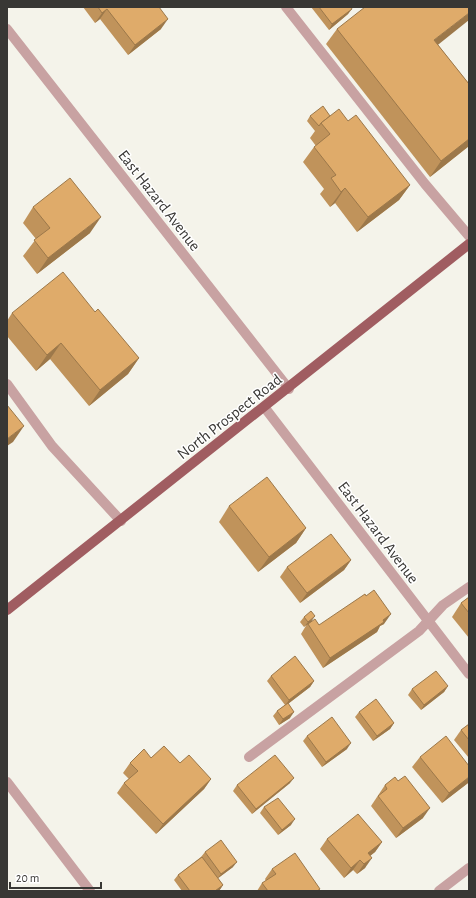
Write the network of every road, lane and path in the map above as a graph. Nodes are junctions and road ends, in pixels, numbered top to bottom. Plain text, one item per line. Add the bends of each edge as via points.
1 (286, 7) edge
2 (7, 29) edge
3 (469, 236) edge
4 (469, 244) edge
5 (7, 384) edge
6 (289, 389) junction
7 (264, 408) junction
8 (121, 521) junction
9 (469, 587) edge
10 (7, 610) edge
11 (428, 621) junction
12 (469, 674) edge
13 (250, 757) dead end
14 (7, 782) edge
15 (469, 868) edge
16 (86, 890) edge
17 (439, 891) edge

1 - 3 street
2 - 6 street, East Hazard Avenue
4 - 6 main road, North Prospect Road
5 - 8 street via 52,446
6 - 7 main road, North Prospect Road
7 - 8 main road, North Prospect Road
7 - 11 street, East Hazard Avenue
8 - 10 main road, North Prospect Road
9 - 11 street via 443,605
11 - 12 street, East Hazard Avenue
11 - 13 street via 419,631
14 - 16 street
15 - 17 street

